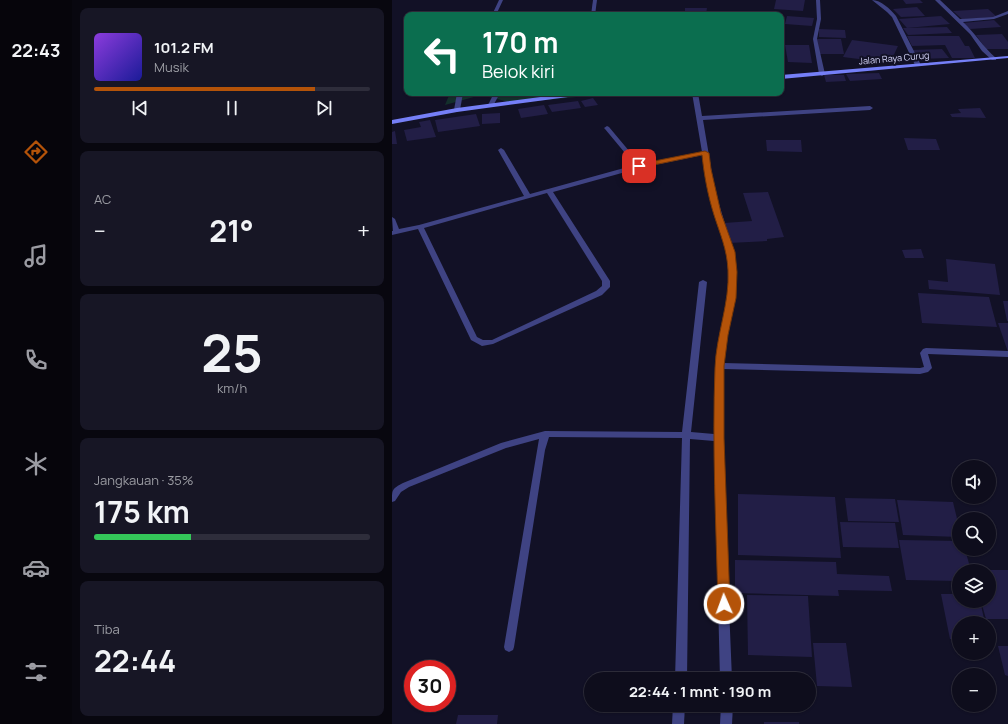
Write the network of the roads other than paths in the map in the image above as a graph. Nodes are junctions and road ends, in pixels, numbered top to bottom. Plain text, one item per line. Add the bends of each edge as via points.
1 (502, 0) edge
2 (595, 0) edge
3 (818, 0) edge
4 (874, 0) edge
5 (937, 0) edge
6 (496, 12) edge
7 (593, 12) edge
8 (1008, 12) edge
9 (958, 21) junction
10 (1008, 57) edge
11 (994, 58) junction
12 (918, 65) junction
13 (822, 74) junction
14 (784, 77) edge
15 (459, 96) edge
16 (496, 96) edge
17 (560, 96) edge
18 (696, 96) edge
19 (491, 105) junction
20 (870, 108) dead end
21 (457, 110) junction
22 (700, 118) junction
23 (392, 122) edge
24 (607, 128) dead end
25 (501, 150) dead end
26 (705, 153) junction
27 (639, 166) junction
28 (549, 191) junction
29 (528, 197) junction
30 (392, 219) edge
31 (420, 226) junction
32 (394, 233) edge
33 (703, 282) dead end
34 (1008, 354) edge
35 (719, 366) junction
36 (545, 434) junction
37 (686, 435) junction
38 (719, 438) junction
39 (392, 498) edge
40 (508, 646) dead end
41 (681, 672) edge
42 (726, 672) edge
43 (679, 712) edge
44 (727, 712) edge
45 (678, 724) edge
46 (726, 724) edge

1 - 6 street
2 - 7 street
3 - 13 street via 819,19 815,39
4 - 12 street via 890,11
5 - 9 street
8 - 9 street via 994,18
9 - 11 street
10 - 11 main road, Jalan Raya Curug
11 - 12 main road, Jalan Raya Curug
12 - 13 main road, Jalan Raya Curug
13 - 14 main road, Jalan Raya Curug
15 - 21 street
16 - 19 street
17 - 19 main road
18 - 22 street
19 - 21 main road
20 - 22 street
21 - 23 main road
22 - 26 street
24 - 27 street
25 - 29 street
26 - 27 street
26 - 35 street via 717,213 731,252 733,272 732,298
27 - 28 street
28 - 29 street
28 - 31 street via 606,281 606,287 599,294 493,342 482,343 474,338
29 - 31 street
30 - 32 street
31 - 32 street
33 - 37 street
34 - 35 street via 926,351 924,352 928,368 920,371
35 - 38 street
36 - 37 street
36 - 39 street via 504,445 406,485
36 - 40 street
37 - 38 street
37 - 41 street
38 - 42 street
43 - 45 street
44 - 46 street

